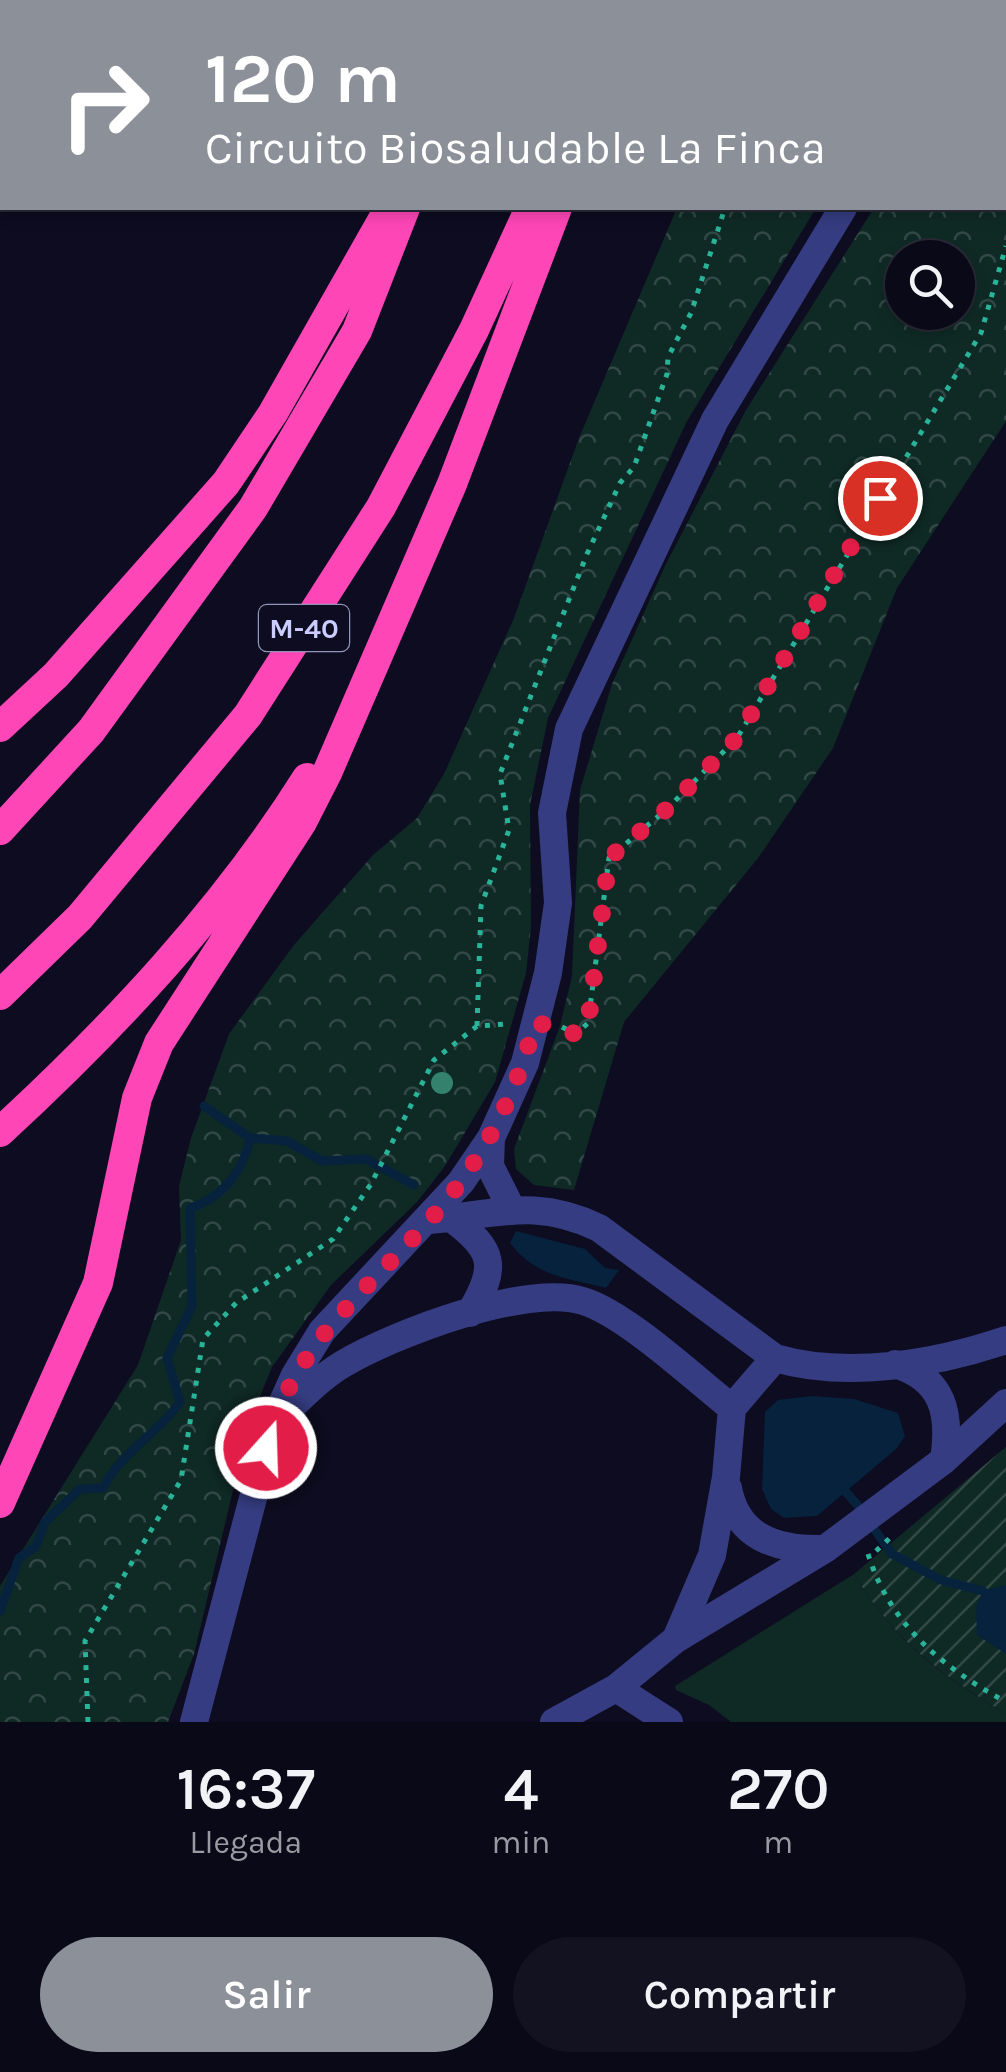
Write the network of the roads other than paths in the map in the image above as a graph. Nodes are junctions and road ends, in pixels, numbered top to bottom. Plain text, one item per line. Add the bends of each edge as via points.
1 (389, 210) edge
2 (404, 210) edge
3 (529, 210) edge
4 (556, 210) edge
5 (842, 210) edge
6 (364, 686) junction
7 (0, 727) edge
8 (0, 830) edge
9 (0, 994) edge
10 (0, 1132) edge
11 (491, 1138) junction
12 (512, 1210) junction
13 (440, 1219) junction
14 (346, 1304) junction
15 (470, 1313) junction
16 (1006, 1340) edge
17 (375, 1349) junction
18 (775, 1358) junction
19 (894, 1363) junction
20 (1006, 1403) edge
21 (732, 1408) junction
22 (272, 1426) junction
23 (944, 1460) junction
24 (726, 1477) junction
25 (0, 1503) edge
26 (825, 1548) junction
27 (676, 1639) junction
28 (616, 1688) junction
29 (194, 1722) edge
30 (554, 1722) edge
31 (669, 1722) edge

1 - 7 highway via 226,482 56,675
2 - 8 highway via 358,331 253,508 91,732
3 - 9 highway, M-40 via 381,507 248,715 80,917
4 - 6 highway via 452,484
5 - 11 street via 714,420 570,729 552,813 558,904 525,1063
6 - 10 highway via 297,794 224,892 132,1004
6 - 25 highway via 302,822 159,1043 137,1098 98,1282
11 - 12 street via 490,1166
11 - 13 street
12 - 13 street
12 - 18 street via 547,1208 599,1228
13 - 14 street
13 - 15 street via 482,1242 488,1256 489,1272
14 - 17 street via 356,1334
14 - 22 street via 295,1374
15 - 17 street
15 - 21 street via 526,1296 584,1301
16 - 19 street
17 - 22 street via 328,1375
18 - 19 street via 842,1370
18 - 21 street
19 - 23 street via 913,1369 937,1390 948,1429
20 - 23 street
21 - 24 street
22 - 29 street
23 - 26 street
24 - 26 street via 740,1523 752,1534 796,1550
24 - 27 street via 712,1555
26 - 27 street
27 - 28 street
28 - 30 street
28 - 31 street

